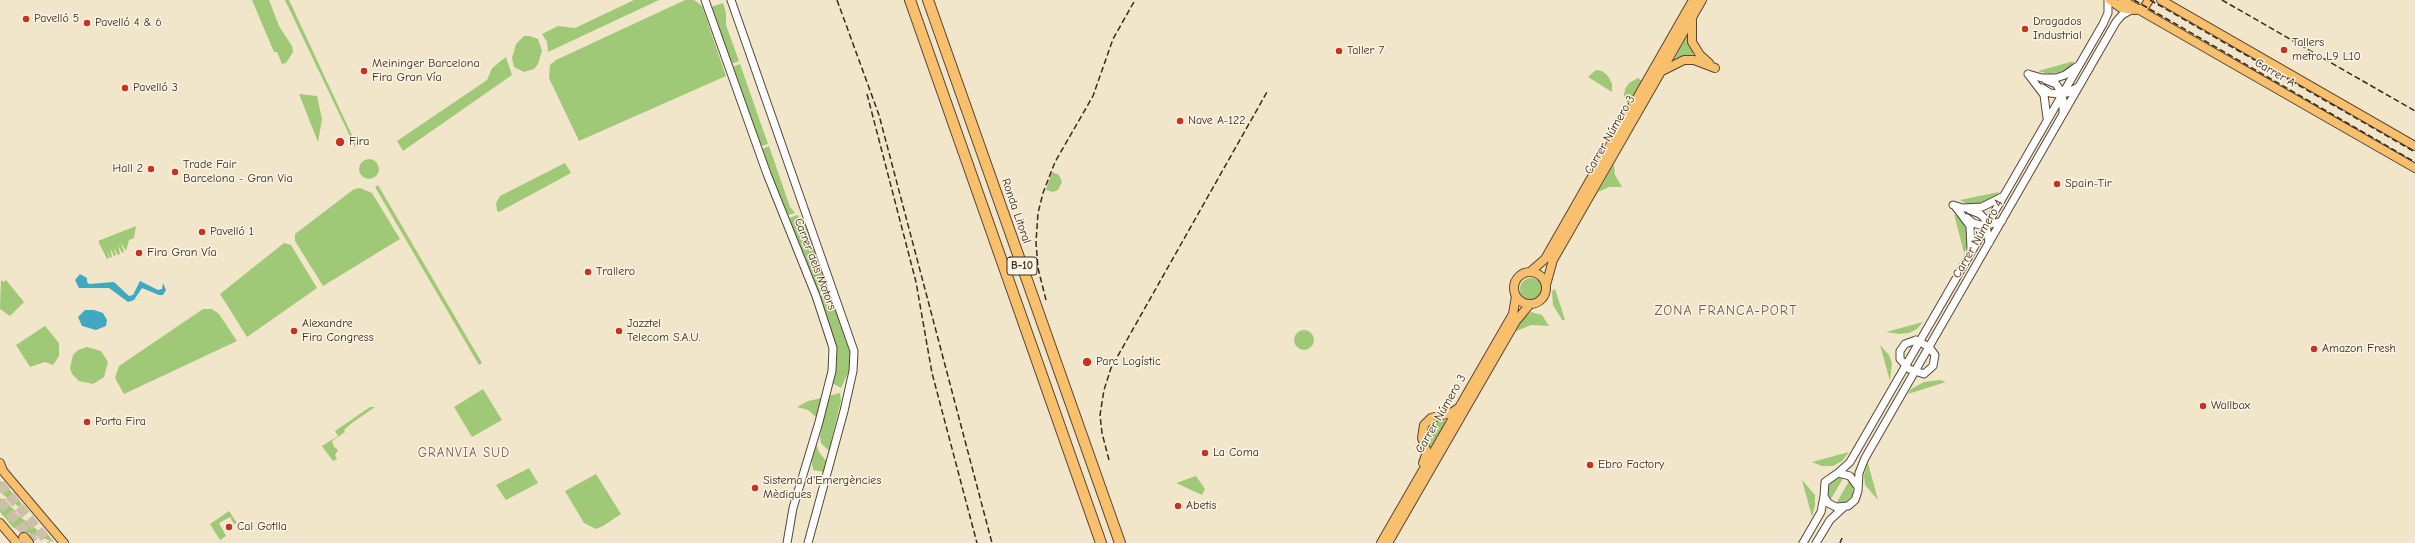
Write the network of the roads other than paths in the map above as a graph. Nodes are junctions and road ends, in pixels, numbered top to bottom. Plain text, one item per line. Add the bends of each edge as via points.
1 (705, 0) edge
2 (731, 0) edge
3 (910, 0) edge
4 (928, 0) edge
5 (1693, 0) edge
6 (1702, 0) edge
7 (2109, 0) edge
8 (2122, 0) edge
9 (2149, 0) edge
10 (2161, 0) edge
11 (2131, 10) junction
12 (2140, 10) junction
13 (1692, 17) junction
14 (2079, 64) junction
15 (1659, 74) junction
16 (2042, 78) junction
17 (2038, 85) junction
18 (2079, 86) junction
19 (2062, 94) junction
20 (2063, 115) junction
21 (2046, 121) junction
22 (2415, 146) edge
23 (2415, 168) edge
24 (2004, 195) junction
25 (1962, 210) junction
26 (2002, 220) junction
27 (1987, 226) junction
28 (1989, 243) junction
29 (1971, 252) junction
30 (1530, 272) junction
31 (1546, 285) junction
32 (1516, 296) junction
33 (1530, 304) junction
34 (1920, 342) junction
35 (1929, 347) junction
36 (1905, 367) junction
37 (1914, 372) junction
38 (1459, 407) junction
39 (0, 463) edge
40 (1838, 473) junction
41 (1420, 477) junction
42 (1858, 487) junction
43 (1824, 496) junction
44 (1844, 507) junction
45 (0, 522) edge
46 (28, 542) edge
47 (64, 543) edge
48 (787, 543) edge
49 (808, 543) edge
50 (1100, 543) edge
51 (1120, 543) edge
52 (1381, 543) edge
53 (1388, 543) edge
54 (1804, 543) edge
55 (1816, 543) edge

1 - 48 street, Carrer dels Motors via 833,348 832,371 793,508
2 - 49 street, Carrer dels Motors via 854,351 853,371 844,411
3 - 50 highway, B-10
4 - 51 highway, Ronda Litoral / B-10
5 - 30 main road, Carrer Número 3 via 1544,259
6 - 13 main road, Carrer Número 3
7 - 11 main road via 2117,6
7 - 14 street, Carrer Número 4 via 2106,18
8 - 12 main road, Carrer A
9 - 12 main road
10 - 22 main road, Carrer A
11 - 12 main road
11 - 18 street, Carrer Número 4 via 2116,22
12 - 23 main road, Carrer A
13 - 15 main road, Carrer Número 3
13 - 15 main road via 1690,32 1694,46 1715,68 1694,60 1684,60 1668,66
14 - 16 street via 2065,75
14 - 19 street, Carrer Número 4
15 - 31 main road, Carrer Número 3 via 1553,260
16 - 17 street via 2028,74
16 - 19 street via 2056,84
17 - 19 street via 2050,93
17 - 21 street via 2046,98
18 - 19 street via 2071,92
18 - 20 street, Carrer Número 4
19 - 20 street
19 - 21 street, Carrer Número 4
20 - 26 street, Carrer Número 4
21 - 24 street, Carrer Número 4
24 - 25 street via 1988,206
24 - 27 street, Carrer Número 4
25 - 27 street via 1973,223
25 - 27 street via 1980,214
25 - 29 street via 1971,230
26 - 27 street
26 - 28 street, Carrer Número 4
27 - 28 street
27 - 29 street, Carrer Número 4
28 - 35 street, Carrer Número 4
29 - 34 street, Carrer Número 4
30 - 31 main road via 1540,276
30 - 32 main road via 1524,273 1516,280
31 - 33 main road via 1542,299
32 - 33 main road via 1523,303
32 - 38 main road, Carrer Número 3 via 1513,314
33 - 53 main road, Carrer Número 3 via 1516,321
34 - 35 street
34 - 36 street, Carrer Número 4
34 - 36 street via 1908,342 1902,348 1900,359
35 - 37 street, Carrer Número 4
35 - 37 street via 1935,355 1933,366 1925,374
36 - 37 street
36 - 40 street, Carrer Número 4 via 1850,462
37 - 42 street, Carrer Número 4 via 1862,463
38 - 41 main road, Carrer Número 3
38 - 41 main road via 1452,413 1431,418 1424,426 1422,434 1426,454
39 - 47 main road via 3,470
40 - 42 street via 1850,476
40 - 43 street via 1825,482
41 - 52 main road, Carrer Número 3
42 - 44 street via 1855,500
43 - 44 street via 1831,505
43 - 54 street via 1821,512
44 - 55 street via 1830,520
45 - 46 main road

